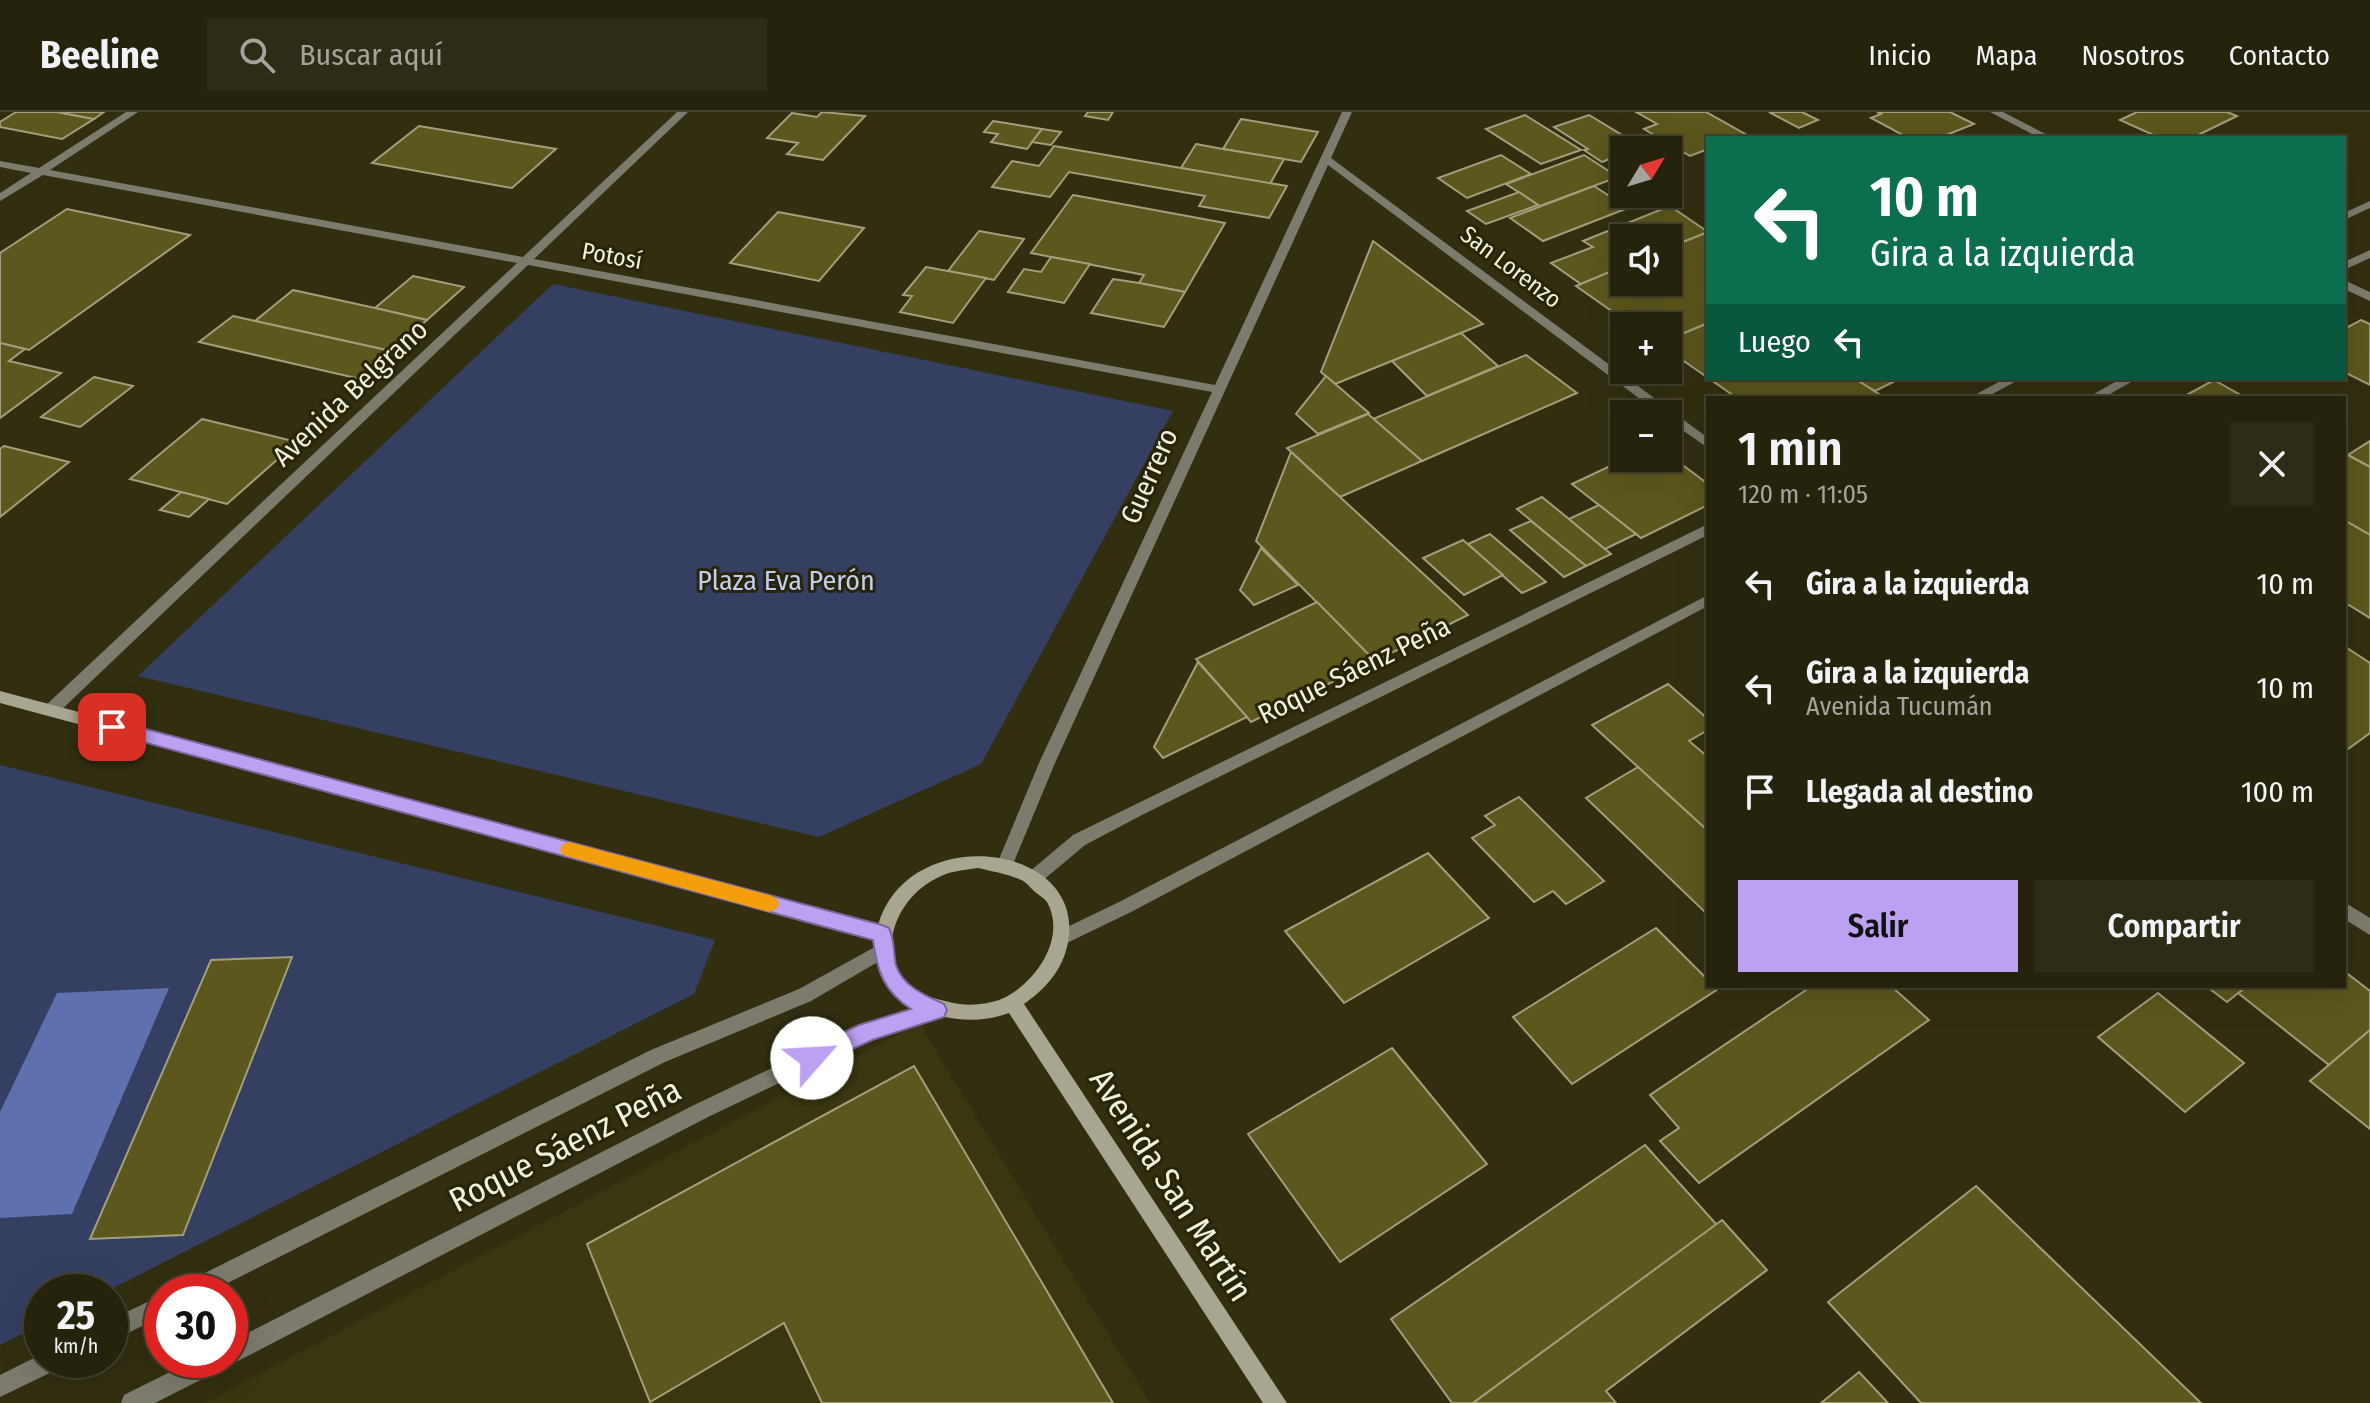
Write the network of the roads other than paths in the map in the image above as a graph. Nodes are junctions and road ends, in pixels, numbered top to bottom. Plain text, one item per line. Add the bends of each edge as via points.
1 (133, 112) edge
2 (683, 112) edge
3 (1362, 112) edge
4 (1995, 112) edge
5 (1345, 115) edge
6 (2044, 136) edge
7 (1325, 158) junction
8 (0, 164) edge
9 (41, 172) junction
10 (0, 198) edge
11 (2370, 204) edge
12 (2346, 216) edge
13 (2370, 253) edge
14 (523, 263) junction
15 (2346, 266) edge
16 (2346, 285) edge
17 (2370, 297) edge
18 (2012, 380) edge
19 (2128, 380) edge
20 (1217, 389) junction
21 (1979, 396) edge
22 (2097, 396) edge
23 (1649, 400) edge
24 (1682, 424) edge
25 (1706, 442) edge
26 (1706, 530) edge
27 (1706, 601) edge
28 (0, 697) edge
29 (51, 710) junction
30 (1005, 864) junction
31 (1035, 877) junction
32 (2346, 910) edge
33 (2370, 928) edge
34 (1063, 937) junction
35 (882, 942) junction
36 (1013, 1003) junction
37 (937, 1010) junction
38 (224, 1274) edge
39 (248, 1344) edge
40 (24, 1374) edge
41 (181, 1378) edge
42 (0, 1386) edge
43 (132, 1403) edge
44 (1276, 1403) edge

1 - 9 street
2 - 14 street, Avenida Belgrano
3 - 5 street
4 - 6 street
5 - 7 street, Guerrero
7 - 20 street, Guerrero
7 - 23 street, San Lorenzo
8 - 9 street, Potosí
9 - 10 street
9 - 14 street, Potosí
11 - 12 street
13 - 15 street
14 - 20 street, Potosí
14 - 29 street, Avenida Belgrano
16 - 17 street
18 - 21 street
19 - 22 street
20 - 30 street, Guerrero
24 - 25 street, San Lorenzo
26 - 31 street, Roque Sáenz Peña via 1138,809 1079,840
27 - 34 street
28 - 29 main road
29 - 35 main road
30 - 31 main road
30 - 35 main road via 978,861 926,875 890,912
31 - 34 main road via 1062,915
32 - 33 street
34 - 36 main road via 1056,962 1039,985
35 - 37 main road via 887,970 898,987
35 - 38 street, Roque Sáenz Peña via 805,995 658,1056
36 - 37 main road via 988,1012
36 - 44 main road, Avenida San Martín
37 - 39 street, Roque Sáenz Peña via 867,1032 701,1111
40 - 42 street
41 - 43 street

